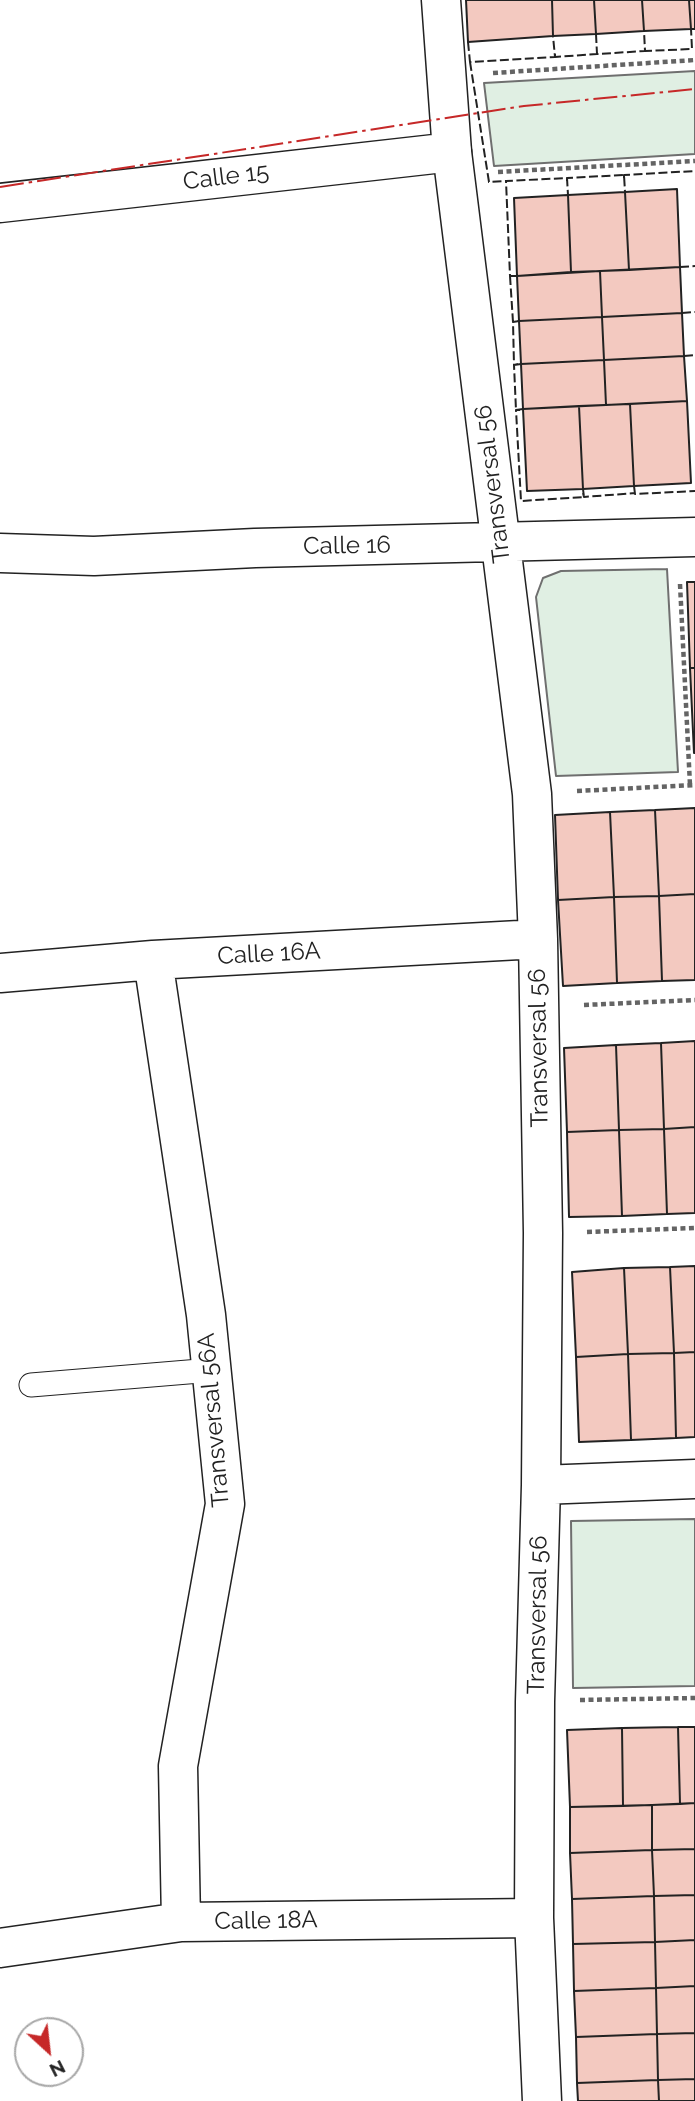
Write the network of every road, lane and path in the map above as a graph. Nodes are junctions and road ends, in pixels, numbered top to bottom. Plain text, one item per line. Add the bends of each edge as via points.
1 (441, 0) edge
2 (695, 60) edge
3 (447, 76) junction
4 (695, 161) edge
5 (454, 163) junction
6 (0, 203) edge
7 (686, 537) edge
8 (499, 542) junction
9 (0, 553) edge
10 (692, 785) edge
11 (532, 794) junction
12 (538, 939) junction
13 (153, 960) junction
14 (0, 973) edge
15 (695, 1000) edge
16 (538, 1007) junction
17 (695, 1228) edge
18 (542, 1233) junction
19 (212, 1370) junction
20 (31, 1385) dead end
21 (695, 1479) edge
22 (541, 1485) junction
23 (695, 1698) edge
24 (536, 1702) junction
25 (534, 1918) junction
26 (181, 1922) junction
27 (0, 1948) edge
28 (542, 2101) edge

1 - 3 street, Transversal 56
2 - 3 path
3 - 5 street, Transversal 56
4 - 5 path
5 - 6 street, Calle 15
5 - 8 street, Transversal 56
7 - 8 street, Calle 16
7 - 10 path
8 - 9 street, Calle 16 via 94,556
8 - 11 street, Transversal 56
10 - 11 path
11 - 12 street, Transversal 56
12 - 13 street, Calle 16A
12 - 16 street, Transversal 56
13 - 14 street, Calle 16A
13 - 19 street, Transversal 56A
15 - 16 path
16 - 18 street, Transversal 56
17 - 18 path
18 - 22 street, Transversal 56
19 - 20 lane
19 - 26 street, Transversal 56A via 225,1504 177,1766
21 - 22 street
22 - 24 street, Transversal 56
23 - 24 path
24 - 25 street, Transversal 56
25 - 26 street, Calle 18A
25 - 28 street, Transversal 56
26 - 27 street, Calle 18A

